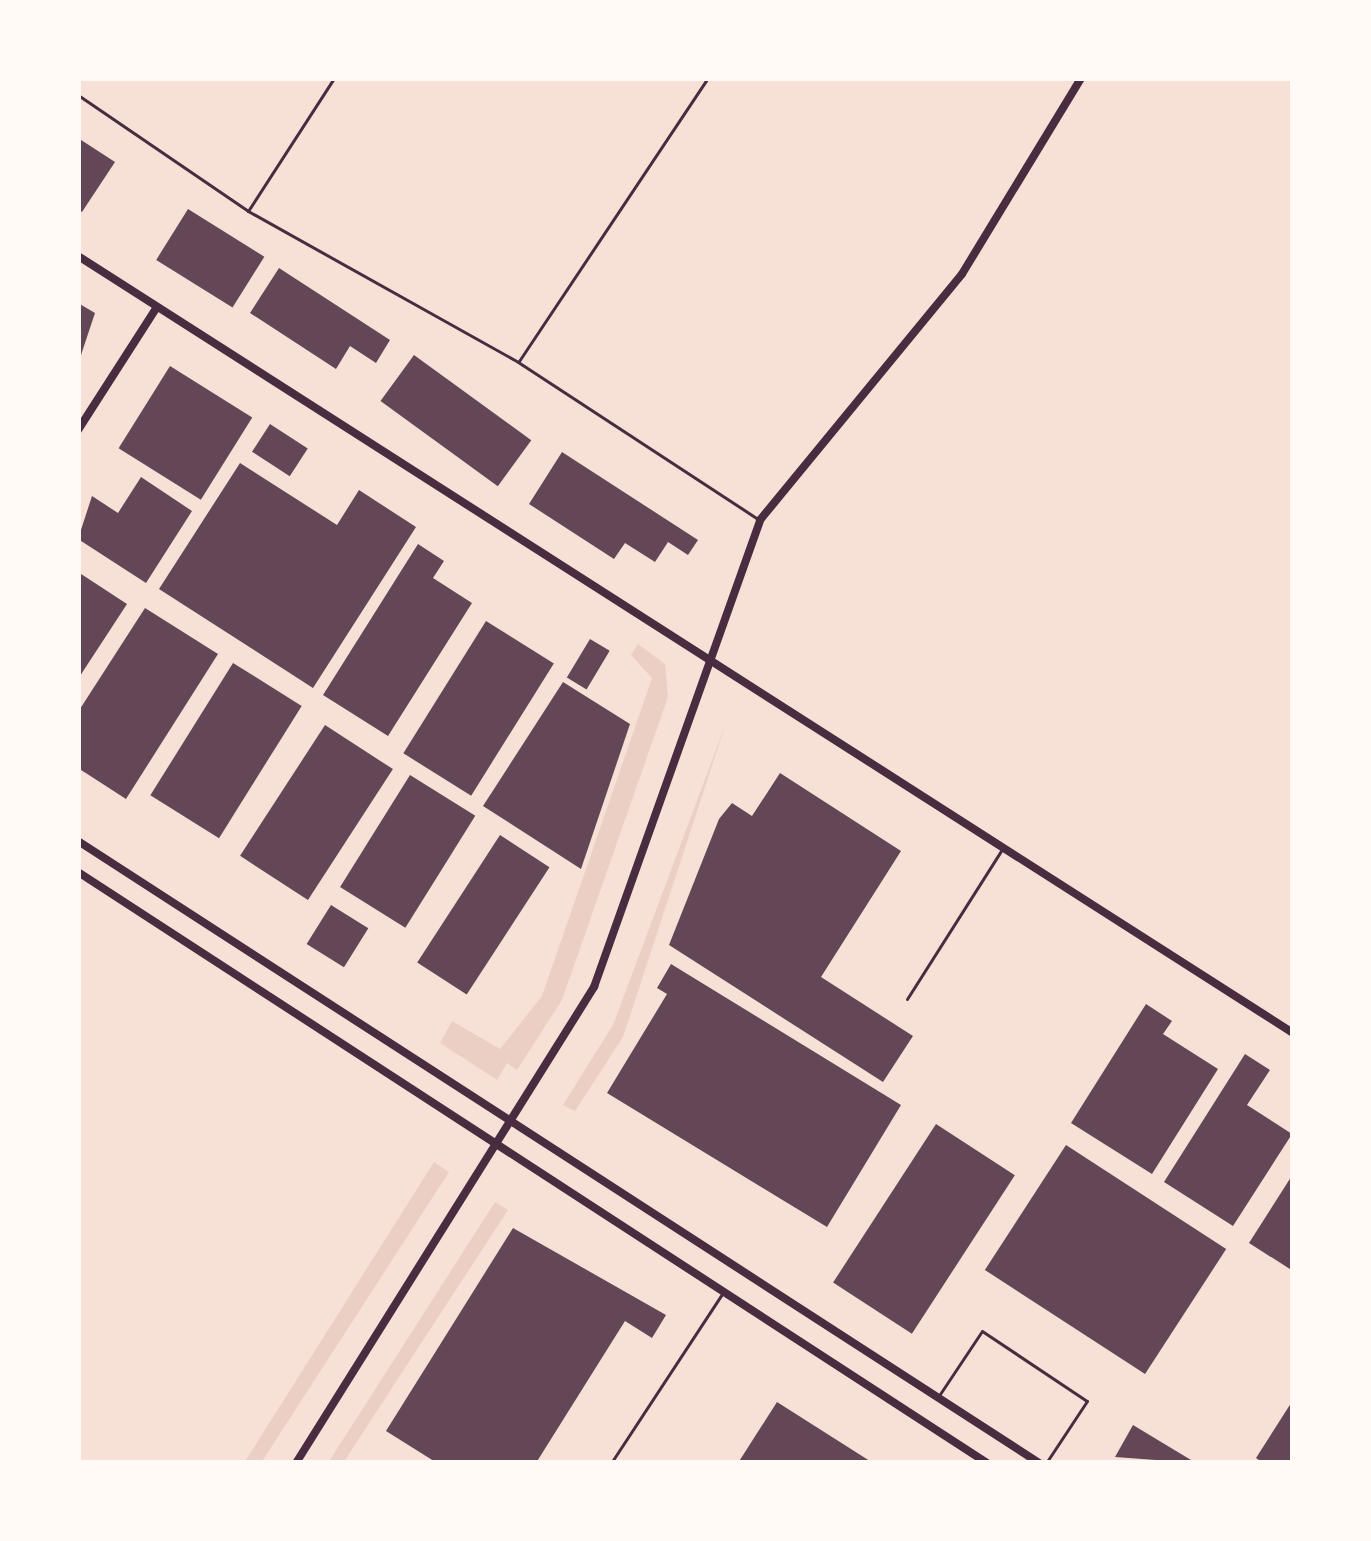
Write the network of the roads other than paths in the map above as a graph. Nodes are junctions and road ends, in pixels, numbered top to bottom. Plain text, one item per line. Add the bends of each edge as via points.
1 (334, 78) edge
2 (708, 78) edge
3 (1082, 78) edge
4 (78, 94) edge
5 (248, 211) junction
6 (78, 256) edge
7 (157, 307) junction
8 (518, 362) junction
9 (78, 430) edge
10 (760, 520) junction
11 (709, 655) junction
12 (78, 841) edge
13 (1004, 846) junction
14 (78, 872) edge
15 (907, 999) dead end
16 (1293, 1033) edge
17 (516, 1124) junction
18 (500, 1147) junction
19 (723, 1292) junction
20 (938, 1397) junction
21 (296, 1463) edge
22 (611, 1463) edge
23 (987, 1463) edge
24 (1042, 1463) edge

1 - 5 lane
2 - 8 lane
3 - 10 street via 962,274
4 - 5 lane
5 - 8 lane
6 - 7 street
7 - 9 street
7 - 11 street
8 - 10 lane
10 - 11 street
11 - 13 street
11 - 17 street via 594,987
12 - 17 street
13 - 15 lane
13 - 16 street
14 - 18 street
17 - 18 street
17 - 20 street
18 - 19 street
18 - 21 street
19 - 22 lane
19 - 23 street
20 - 24 street
20 - 24 lane via 982,1331 1087,1401

